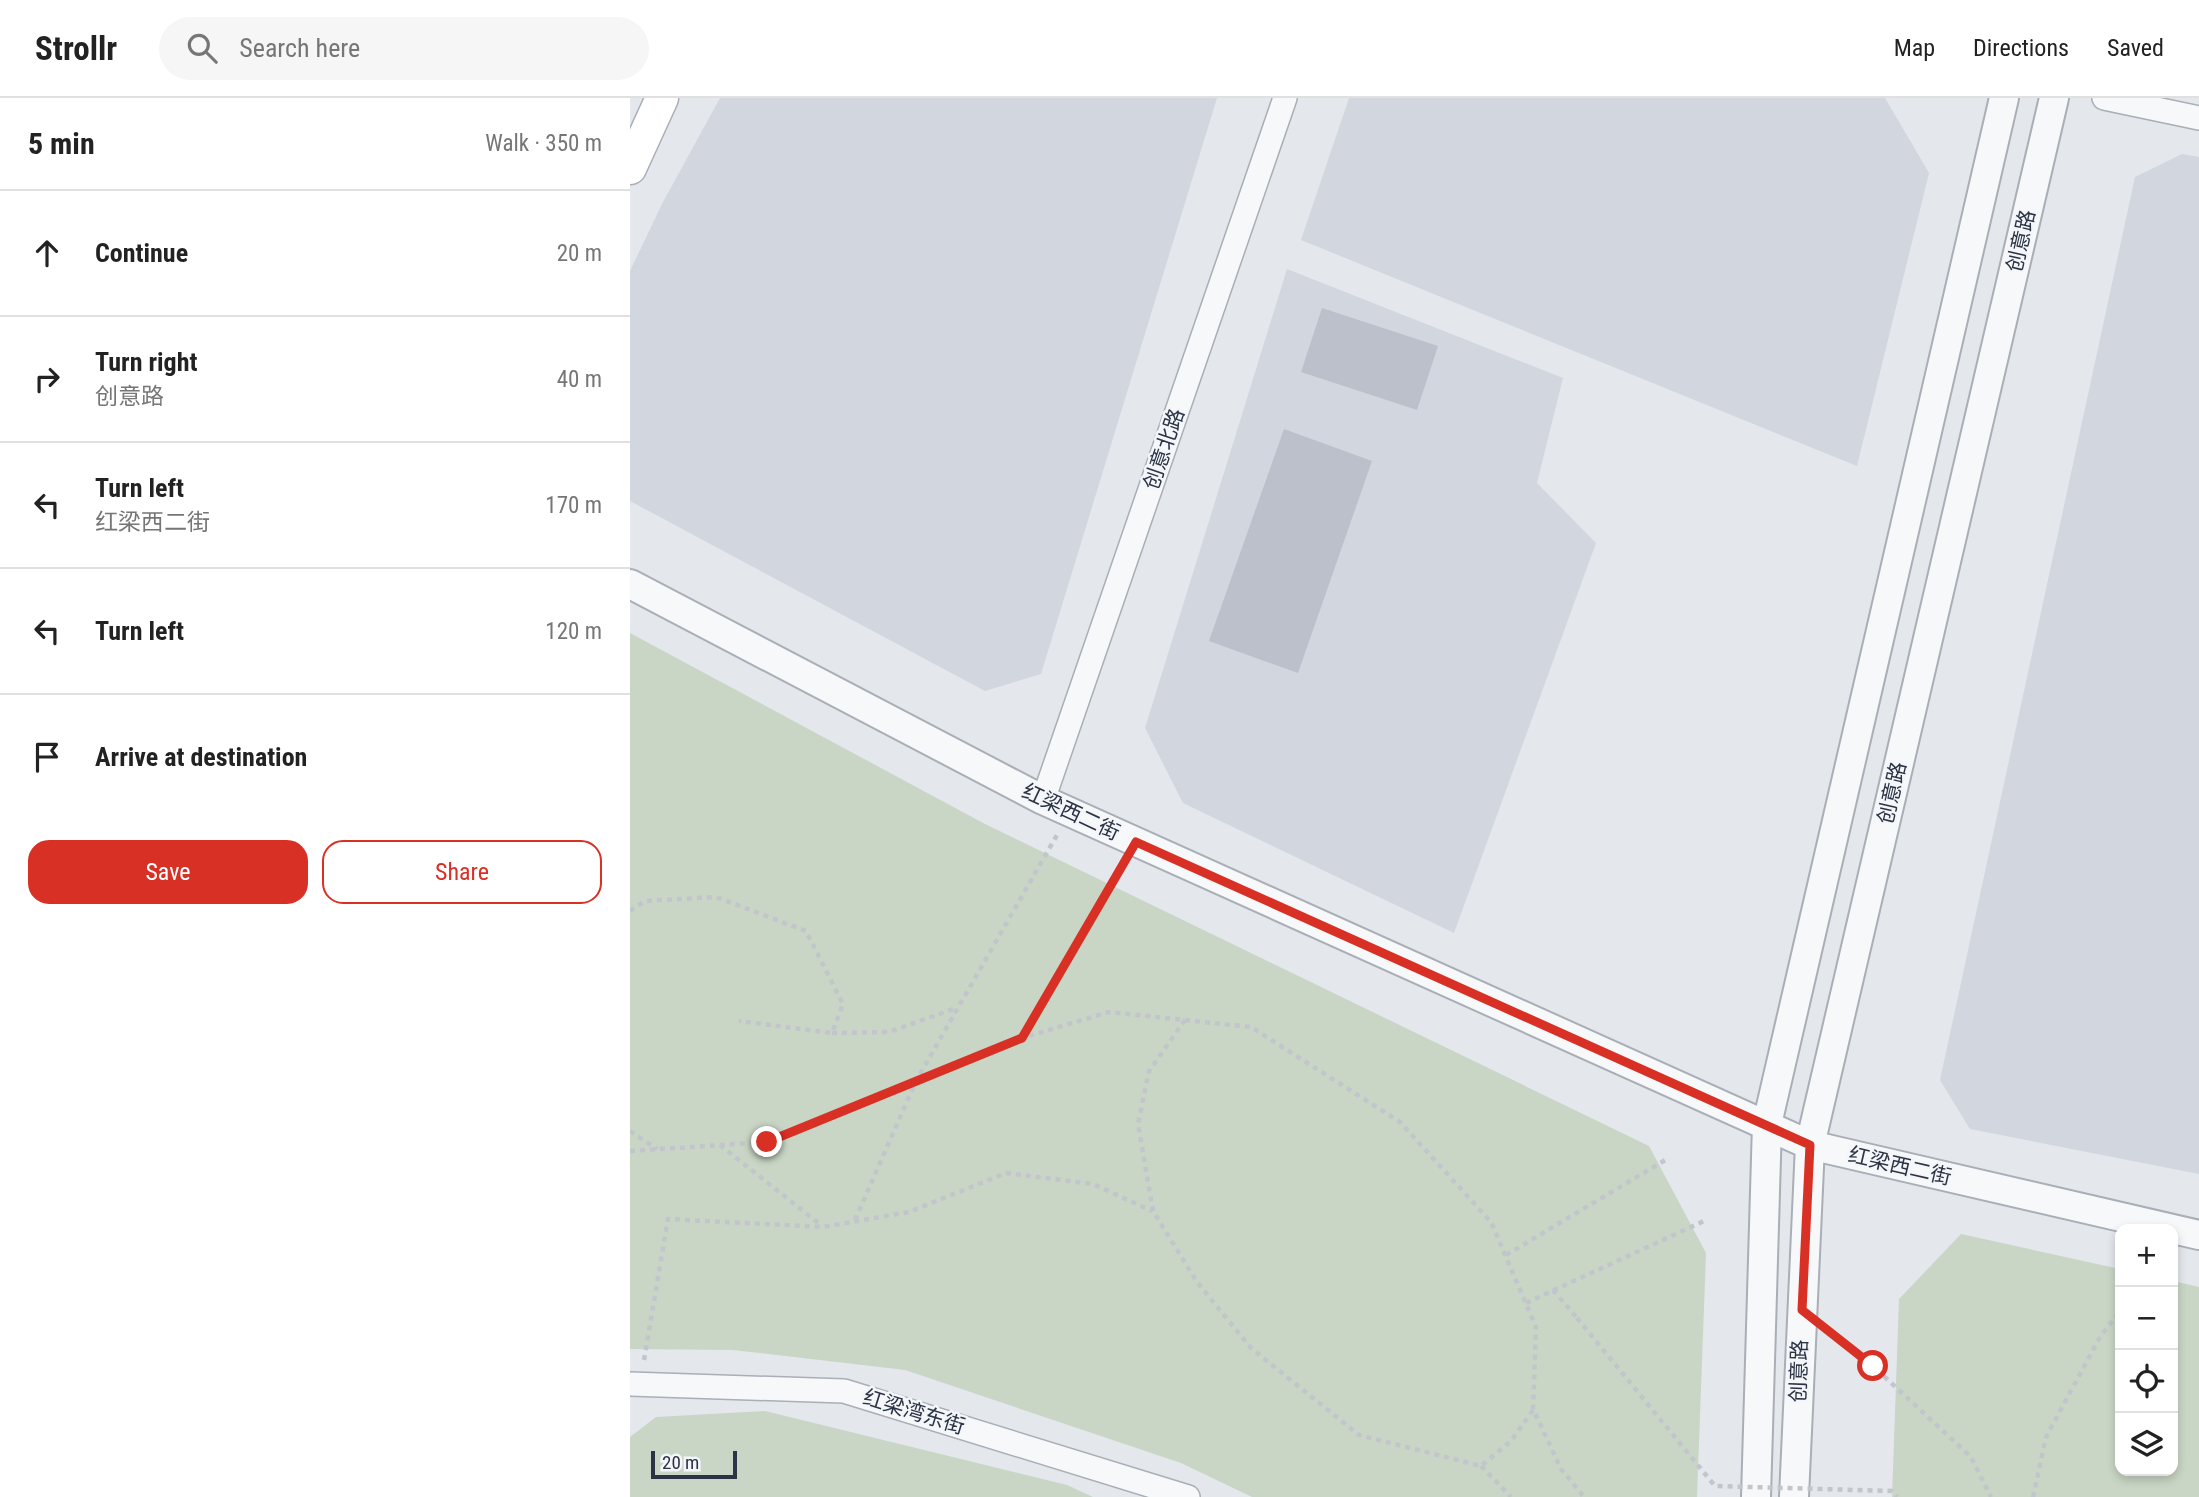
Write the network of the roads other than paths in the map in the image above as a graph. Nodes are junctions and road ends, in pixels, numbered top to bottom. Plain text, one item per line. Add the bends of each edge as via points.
1 (662, 98) edge
2 (1284, 98) edge
3 (2004, 98) edge
4 (2054, 98) edge
5 (2104, 98) edge
6 (2199, 118) edge
7 (630, 169) edge
8 (630, 584) edge
9 (1043, 800) junction
10 (1767, 1124) junction
11 (1810, 1145) junction
12 (2199, 1235) edge
13 (635, 1384) edge
14 (1188, 1497) edge
15 (1756, 1497) edge
16 (1794, 1497) edge

1 - 7 main road
2 - 9 street, 创意北路
3 - 10 street, 创意路
4 - 11 street, 创意路
5 - 6 street
8 - 9 street, 红梁西二街
9 - 10 street, 红梁西二街
10 - 11 street, 红梁西二街
10 - 15 street, 创意路
11 - 12 street, 红梁西二街
11 - 16 street, 创意路
13 - 14 street, 红梁湾东街 via 844,1391

